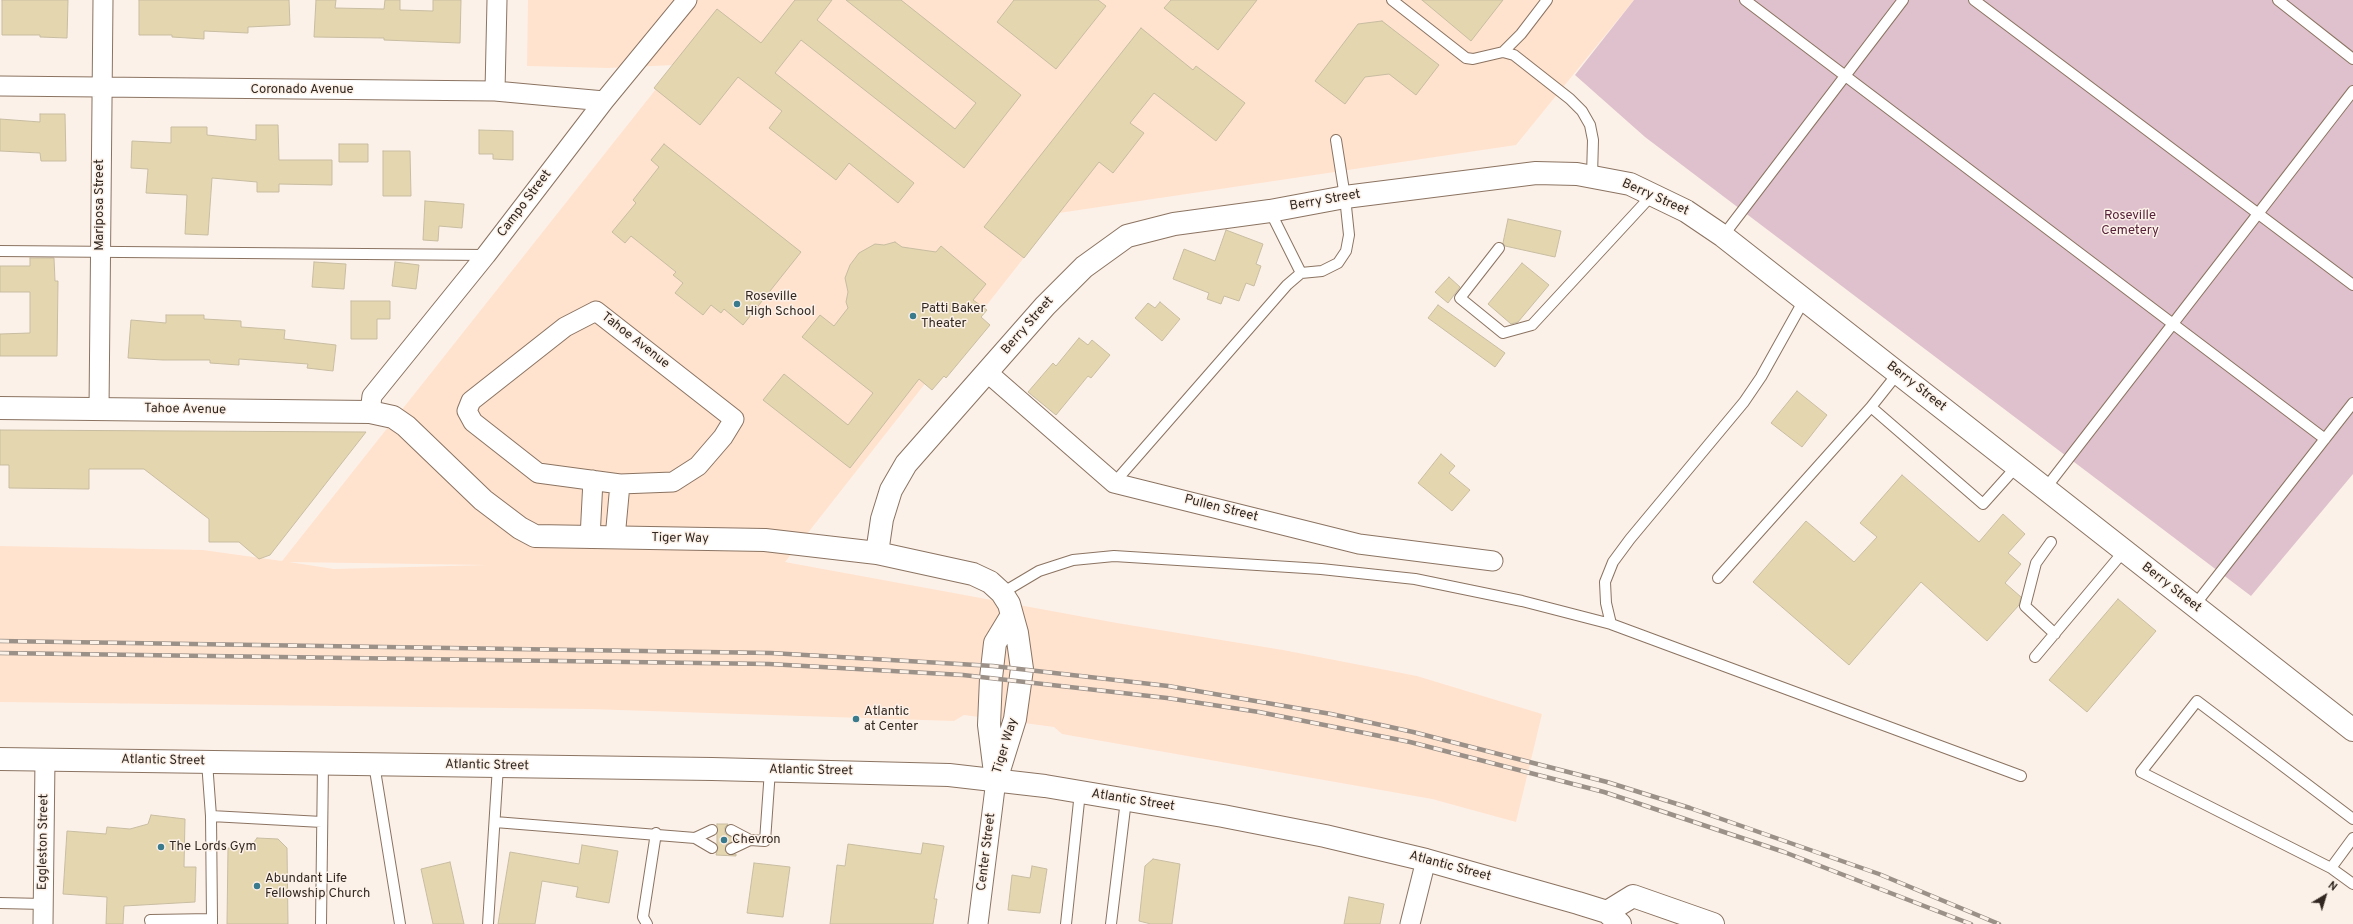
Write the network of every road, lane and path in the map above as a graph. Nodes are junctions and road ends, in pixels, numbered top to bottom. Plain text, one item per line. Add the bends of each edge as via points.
1 (103, 0) edge
2 (497, 0) edge
3 (687, 0) edge
4 (1392, 0) edge
5 (1547, 0) edge
6 (1745, 0) edge
7 (1903, 0) edge
8 (1974, 0) edge
9 (2278, 0) edge
10 (1503, 52) junction
11 (2353, 59) edge
12 (1846, 76) junction
13 (0, 86) edge
14 (101, 88) junction
15 (2353, 90) edge
16 (495, 91) junction
17 (604, 101) junction
18 (1336, 140) dead end
19 (1592, 176) junction
20 (1653, 194) junction
21 (1345, 197) junction
22 (1270, 211) junction
23 (2258, 213) junction
24 (1723, 236) junction
25 (1499, 248) dead end
26 (0, 251) edge
27 (100, 252) junction
28 (486, 255) junction
29 (1301, 273) junction
30 (2353, 284) edge
31 (1804, 300) junction
32 (2173, 324) junction
33 (988, 373) junction
34 (1898, 373) junction
35 (2353, 403) edge
36 (1871, 407) junction
37 (0, 408) edge
38 (99, 409) junction
39 (370, 412) junction
40 (2325, 439) junction
41 (2017, 466) junction
42 (593, 480) junction
43 (1114, 483) junction
44 (620, 484) junction
45 (2045, 489) junction
46 (590, 538) junction
47 (614, 538) junction
48 (2051, 542) dead end
49 (2124, 551) junction
50 (877, 553) junction
51 (1493, 561) dead end
52 (1718, 578) dead end
53 (1002, 593) junction
54 (2194, 606) junction
55 (1012, 615) junction
56 (1611, 624) junction
57 (2055, 634) junction
58 (2035, 656) dead end
59 (2353, 730) edge
60 (0, 759) edge
61 (45, 760) junction
62 (207, 762) junction
63 (323, 764) junction
64 (374, 764) junction
65 (498, 766) junction
66 (770, 770) junction
67 (2020, 776) dead end
68 (996, 780) junction
69 (1080, 792) junction
70 (1126, 800) junction
71 (211, 816) junction
72 (2353, 819) edge
73 (322, 822) junction
74 (494, 822) junction
75 (712, 830) dead end
76 (731, 830) dead end
77 (656, 833) junction
78 (695, 838) junction
79 (2353, 838) edge
80 (750, 840) junction
81 (712, 848) dead end
82 (731, 849) dead end
83 (1426, 860) junction
84 (2331, 868) junction
85 (2353, 884) edge
86 (0, 903) edge
87 (44, 904) junction
88 (1610, 920) edge
89 (212, 922) edge
90 (43, 924) edge
91 (151, 924) edge
92 (321, 924) edge
93 (400, 924) edge
94 (488, 924) edge
95 (647, 924) edge
96 (978, 924) edge
97 (1066, 924) edge
98 (1111, 924) edge
99 (1410, 924) edge
100 (1713, 924) edge

1 - 14 street, Mariposa Street
2 - 16 street
3 - 17 street, Campo Street
4 - 10 lane via 1466,58 1473,59
5 - 10 lane via 1521,34
6 - 12 lane
7 - 12 lane
8 - 23 lane
9 - 11 lane
10 - 19 lane via 1514,55 1582,111 1590,125 1593,140
12 - 24 lane
12 - 32 lane
13 - 14 street, Coronado Avenue
14 - 16 street, Coronado Avenue
14 - 27 street, Mariposa Street
15 - 23 lane
16 - 17 street, Coronado Avenue
17 - 28 street, Campo Street
18 - 21 lane
19 - 20 street, Berry Street via 1630,184
19 - 21 street, Berry Street via 1536,173
20 - 24 street, Berry Street via 1686,210
20 - 25 lane via 1532,325 1503,333 1460,298
21 - 22 street, Berry Street
21 - 29 lane via 1349,235 1346,251 1338,263 1322,270
22 - 29 lane
22 - 33 street, Berry Street via 1174,224 1127,236 1084,267 1045,306
23 - 30 lane
23 - 32 lane
24 - 31 street, Berry Street
26 - 27 lane
27 - 28 lane
27 - 38 street, Mariposa Street
28 - 39 street, Campo Street via 372,396
29 - 43 lane via 1286,285
31 - 34 street, Berry Street
31 - 56 lane via 1744,402 1613,562 1604,582
32 - 40 lane
32 - 45 lane
33 - 43 street, Pullen Street
33 - 50 street, Berry Street via 906,464 891,490 882,519
34 - 36 lane
34 - 41 street, Berry Street
35 - 40 lane
36 - 41 lane via 1983,504
36 - 52 lane
37 - 38 street, Tahoe Avenue
38 - 39 street, Tahoe Avenue
39 - 46 street, Tiger Way via 393,417 406,426 483,500 520,528 535,536
40 - 54 lane
41 - 45 street, Berry Street
42 - 44 street, Tahoe Avenue
42 - 44 street, Tahoe Avenue via 538,473 473,422 467,411 471,401 565,327 596,311 734,419 723,437 698,466 673,482
42 - 46 street
43 - 51 street, Pullen Street via 1359,544
44 - 47 street
45 - 49 street, Berry Street
46 - 47 street, Tiger Way
47 - 50 street, Tiger Way via 764,540
48 - 57 lane via 2036,563 2025,606
49 - 54 street, Berry Street
49 - 57 lane
50 - 53 street, Tiger Way via 973,574 990,582
53 - 55 street, Tiger Way
53 - 56 lane via 1039,571 1073,560 1114,556 1321,569 1415,579 1522,601
54 - 59 street, Berry Street
55 - 68 street, Tiger Way via 1022,668 1020,692 1015,719
55 - 68 street, Tiger Way via 995,643 991,678 989,725
56 - 67 lane
57 - 58 lane
60 - 61 street, Atlantic Street
61 - 62 street, Atlantic Street
61 - 87 street, Eggleston Street
62 - 63 street, Atlantic Street
62 - 71 lane
63 - 64 street, Atlantic Street
63 - 73 lane
64 - 65 street, Atlantic Street
64 - 93 lane
65 - 66 street, Atlantic Street
65 - 74 lane
66 - 68 street, Atlantic Street via 949,775
66 - 80 lane via 765,841
68 - 69 street, Atlantic Street
68 - 96 street, Center Street
69 - 70 street, Atlantic Street
69 - 97 lane
70 - 83 street, Atlantic Street via 1325,836
70 - 98 lane
71 - 73 lane
71 - 89 lane
72 - 84 lane via 2197,701 2141,772
73 - 92 lane
74 - 77 lane
74 - 94 lane
75 - 78 lane
76 - 80 lane
77 - 78 lane
77 - 95 lane via 643,917
78 - 81 lane
79 - 84 lane
80 - 82 lane
83 - 88 street, Atlantic Street
83 - 99 street
84 - 85 lane
86 - 87 lane
87 - 90 street, Eggleston Street
88 - 100 street, Atlantic Street via 1634,896
89 - 91 lane via 150,920

